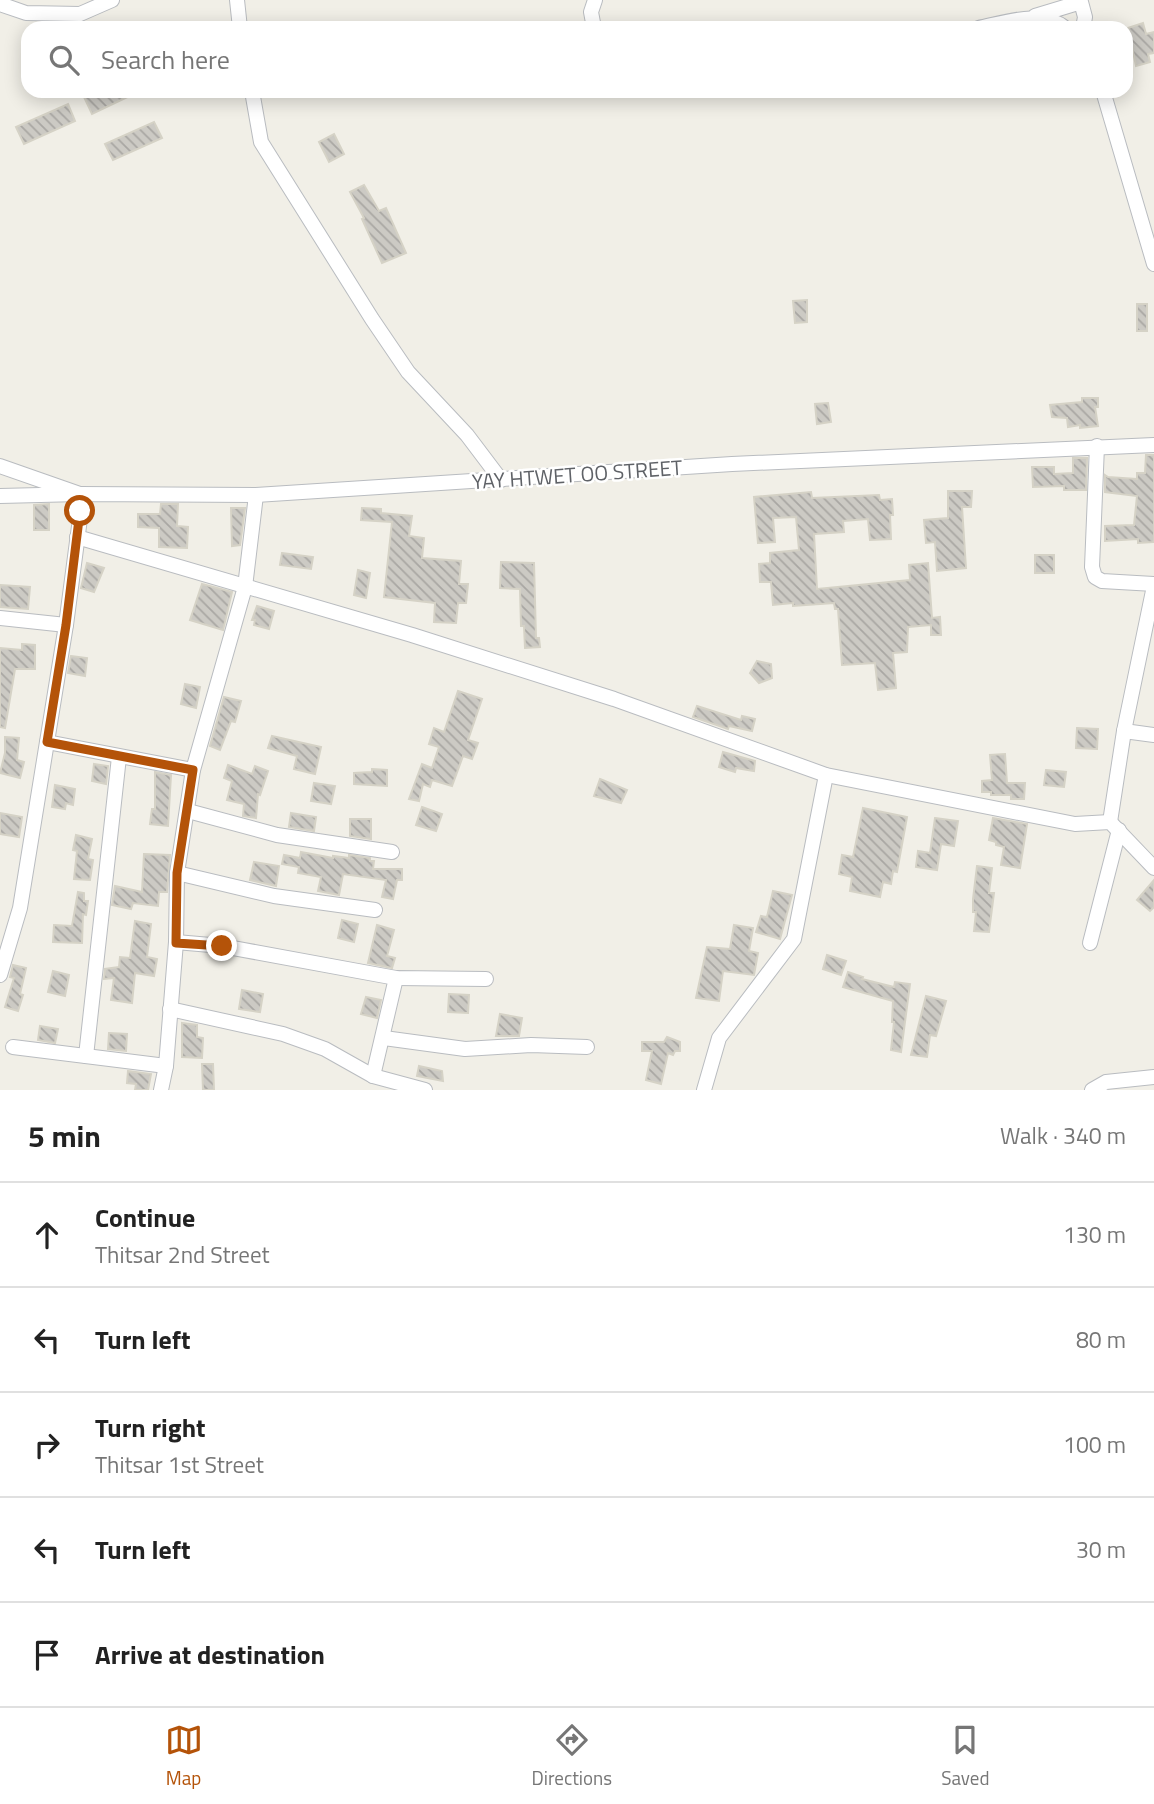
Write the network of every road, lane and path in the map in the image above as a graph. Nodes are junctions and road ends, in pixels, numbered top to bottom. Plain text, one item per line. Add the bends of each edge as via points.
1 (112, 0) edge
2 (237, 0) edge
3 (595, 0) edge
4 (0, 4) edge
5 (1028, 18) junction
6 (239, 21) edge
7 (593, 21) edge
8 (1013, 21) edge
9 (1046, 21) edge
10 (1084, 21) edge
11 (253, 98) edge
12 (1105, 98) edge
13 (1154, 264) edge
14 (1154, 444) edge
15 (1097, 446) junction
16 (0, 466) edge
17 (501, 480) junction
18 (80, 494) junction
19 (256, 495) junction
20 (0, 496) edge
21 (77, 537) junction
22 (1154, 585) edge
23 (245, 587) junction
24 (0, 618) edge
25 (66, 625) junction
26 (1124, 731) junction
27 (1154, 735) edge
28 (47, 742) junction
29 (119, 757) junction
30 (193, 770) junction
31 (826, 775) junction
32 (188, 811) junction
33 (1115, 826) junction
34 (392, 852) dead end
35 (1154, 868) edge
36 (177, 873) junction
37 (375, 910) dead end
38 (176, 943) junction
39 (1090, 943) dead end
40 (0, 975) edge
41 (396, 978) junction
42 (486, 979) dead end
43 (170, 1009) junction
44 (384, 1038) junction
45 (13, 1047) dead end
46 (587, 1047) dead end
47 (86, 1056) junction
48 (166, 1066) junction
49 (373, 1076) junction
50 (1154, 1077) edge
51 (161, 1090) edge
52 (425, 1090) edge
53 (704, 1090) edge
54 (1092, 1090) edge

1 - 4 street via 80,14 26,13
2 - 6 street
3 - 7 street
5 - 8 street
5 - 9 street
5 - 10 street via 1081,2
11 - 17 street via 261,142 372,319 408,372 467,435
12 - 13 street
14 - 15 street, YAY HTWET OO STREET
15 - 17 street, YAY HTWET OO STREET
15 - 22 street via 1095,577
16 - 18 street
17 - 19 street, YAY HTWET OO STREET
18 - 19 street, YAY HTWET OO STREET
18 - 20 street, YAY HTWET OO STREET
18 - 21 street
19 - 23 street
21 - 23 street
21 - 25 street
22 - 26 street
23 - 30 street
23 - 31 street via 614,699
24 - 25 street
25 - 28 street
26 - 27 street
26 - 33 street
28 - 29 street
28 - 40 street via 20,908
29 - 30 street
29 - 47 street
30 - 32 street
31 - 33 street via 1075,824
31 - 53 street via 794,939 719,1038
32 - 34 street via 277,835
32 - 36 street
33 - 35 street
33 - 39 street
36 - 37 street via 274,897
36 - 38 street
38 - 41 street via 222,946
38 - 43 street
41 - 42 street
41 - 44 street
43 - 48 street
43 - 49 street via 283,1034 325,1049
44 - 46 street via 465,1049
44 - 49 street
45 - 47 street
47 - 48 street
48 - 51 street
49 - 52 street
50 - 54 street via 1106,1082

